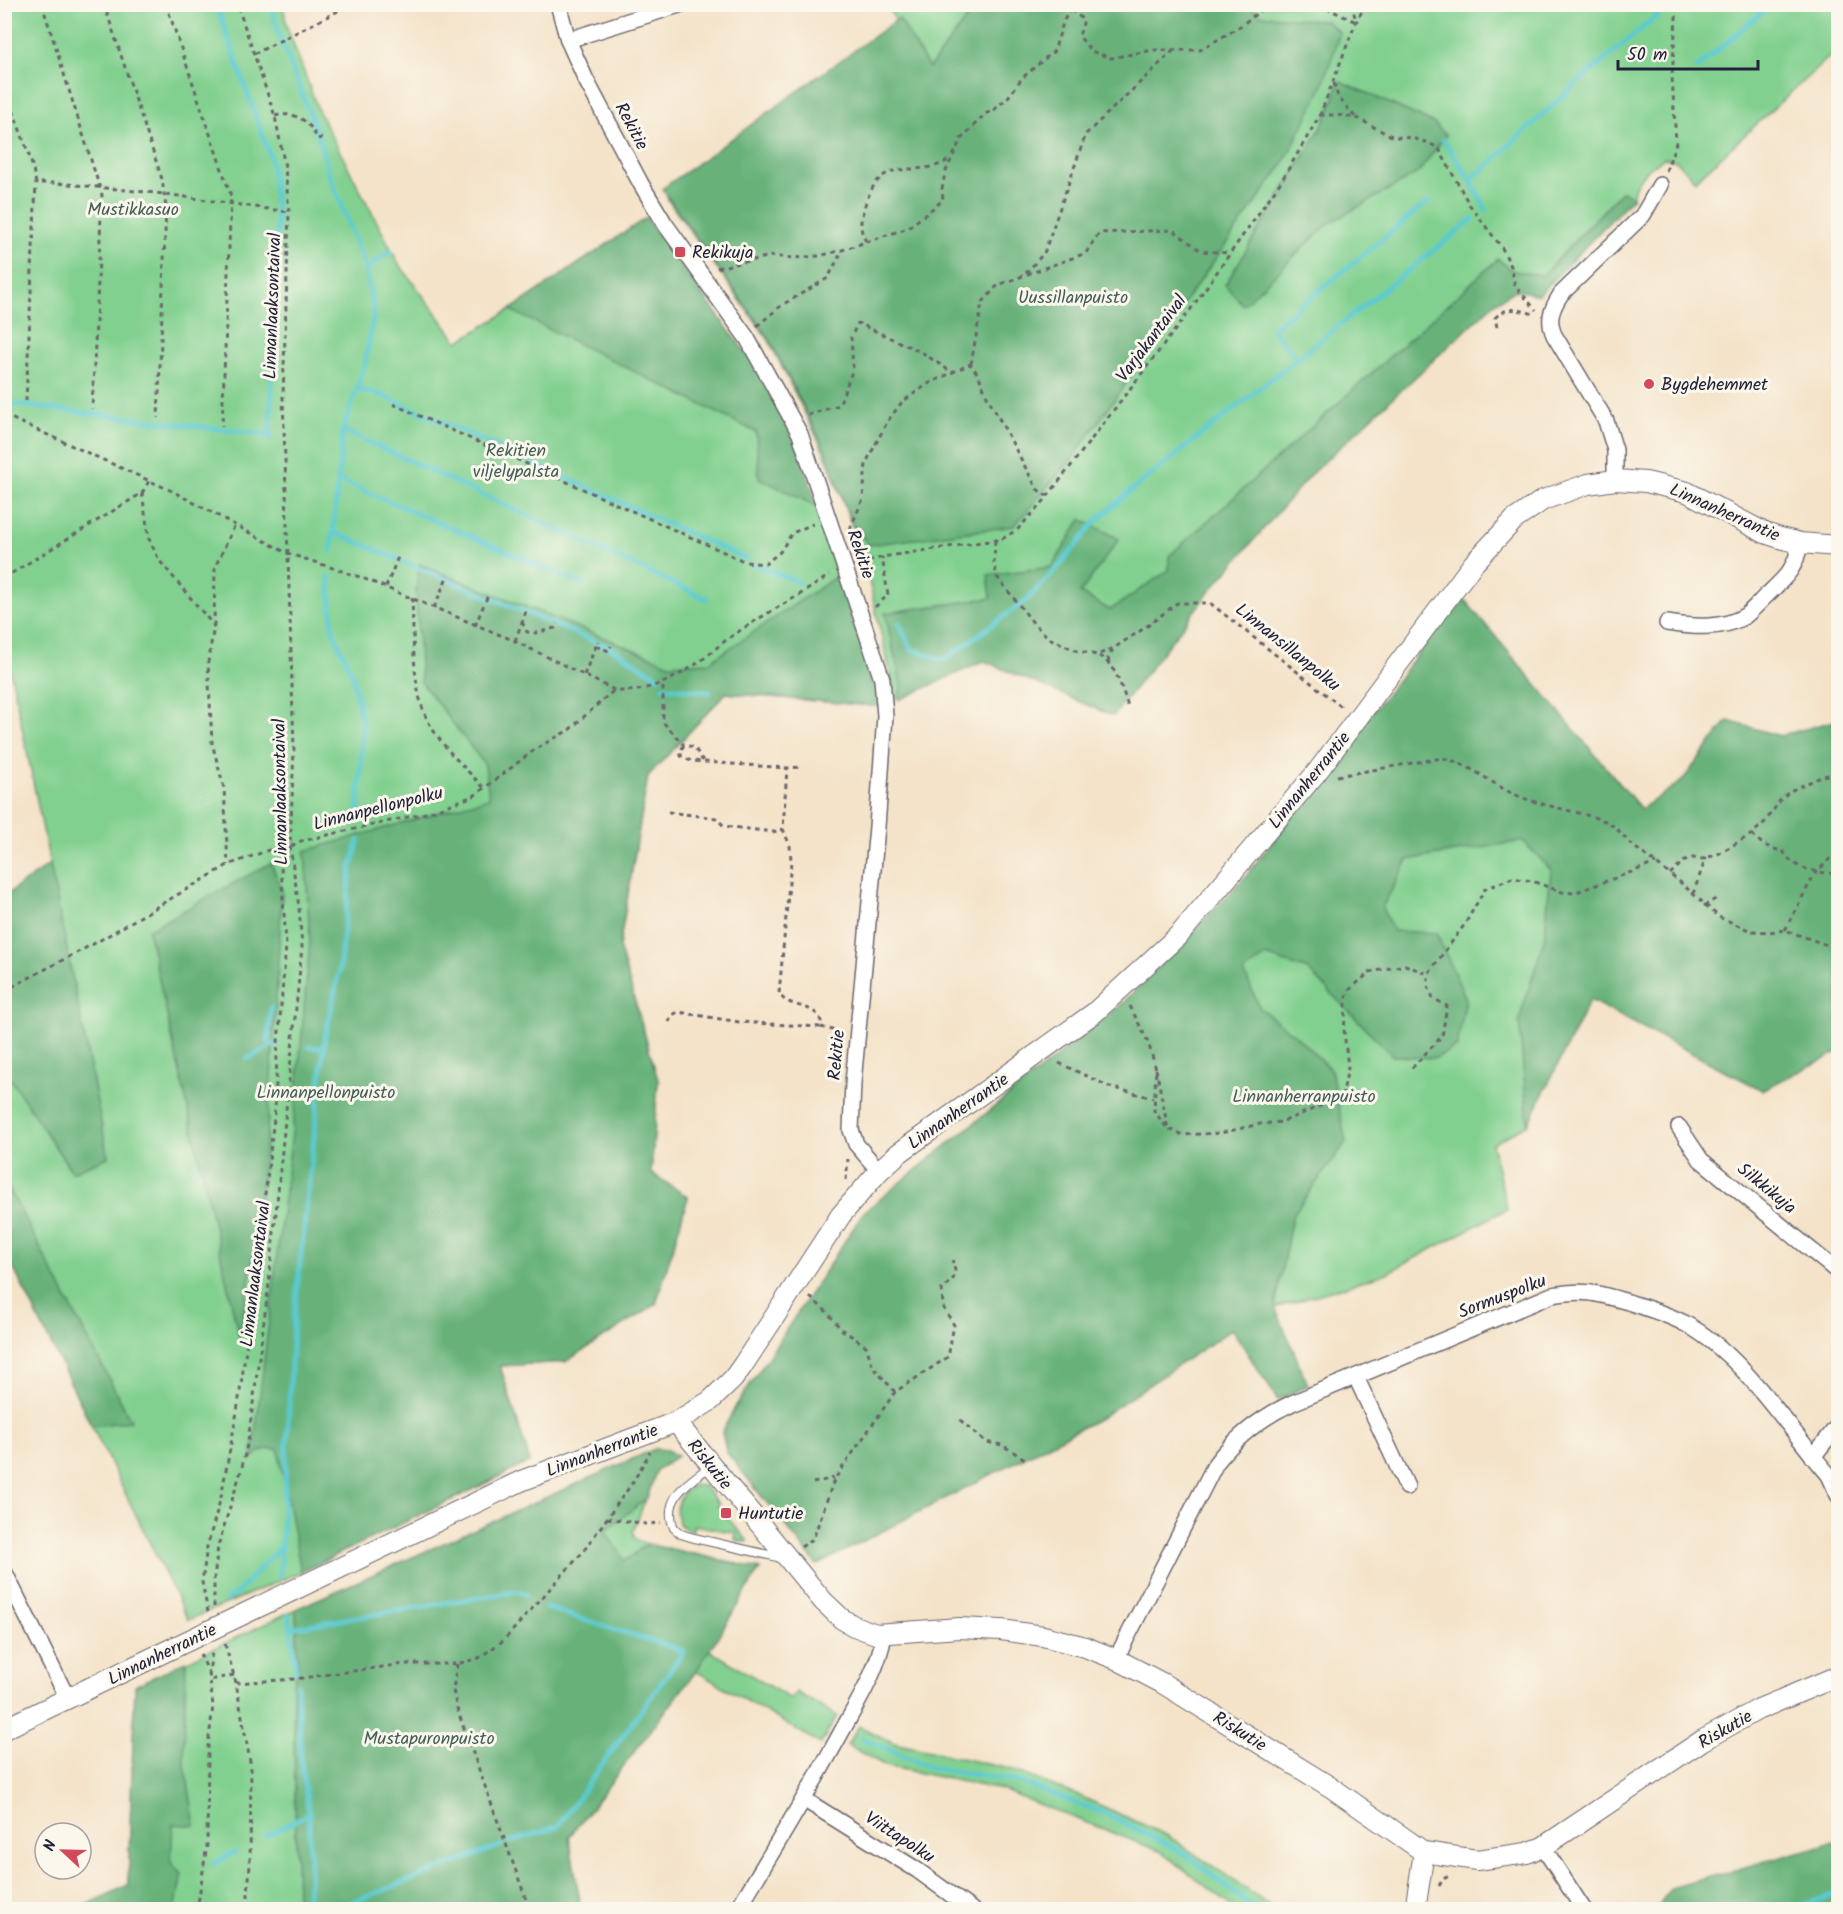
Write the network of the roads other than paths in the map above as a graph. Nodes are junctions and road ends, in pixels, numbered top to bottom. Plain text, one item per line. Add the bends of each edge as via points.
1 (558, 4) edge
2 (682, 4) edge
3 (568, 40) junction
4 (1660, 185) road end
5 (1615, 480) junction
6 (1800, 543) junction
7 (1839, 546) edge
8 (1667, 623) dead end
9 (1679, 1127) dead end
10 (879, 1172) junction
11 (1839, 1272) edge
12 (1356, 1377) junction
13 (676, 1422) junction
14 (1839, 1425) edge
15 (1813, 1457) junction
16 (711, 1466) junction
17 (1407, 1487) dead end
18 (1839, 1495) edge
19 (794, 1554) junction
20 (4, 1571) edge
21 (884, 1635) junction
22 (1116, 1659) junction
23 (1839, 1676) edge
24 (68, 1699) junction
25 (4, 1729) edge
26 (805, 1800) junction
27 (1543, 1847) junction
28 (1424, 1852) junction
29 (737, 1910) edge
30 (972, 1910) edge
31 (1415, 1910) edge
32 (1584, 1910) edge

1 - 3 street, Rekitie
2 - 3 street
3 - 10 street, Rekitie via 641,184 747,338 800,434 882,679 885,716 878,827 851,1130 856,1144
4 - 5 street via 1643,215 1561,294 1550,319 1554,335 1606,421 1615,450
5 - 6 street, Linnanherrantie via 1646,482 1687,492 1764,533
5 - 10 street, Linnanherrantie via 1588,484 1543,500 1503,529 1317,772 1180,934 1094,1013 899,1153
6 - 7 street, Linnanherrantie
6 - 8 street via 1790,572 1746,615 1696,628
9 - 11 street, Silkkikuja via 1701,1160
10 - 13 street, Linnanherrantie via 844,1211 733,1379 710,1401
12 - 15 street, Sormuspolku via 1542,1298 1572,1291 1595,1293 1684,1323 1713,1342 1741,1369
12 - 17 street
12 - 22 street, Sormuspolku via 1274,1411 1224,1453
13 - 16 street, Riskutie
13 - 24 street, Linnanherrantie via 521,1481
14 - 15 street
15 - 18 street, Sormuspolku via 1829,1475
16 - 19 street, Riskutie
16 - 19 lane via 677,1494 670,1512 675,1530
19 - 21 street, Riskutie via 823,1601 842,1619
20 - 24 street
21 - 22 street, Riskutie via 959,1628 1001,1630 1042,1636
21 - 26 street via 872,1674
22 - 28 street, Riskutie via 1332,1788
23 - 27 street, Riskutie via 1760,1709 1703,1740
24 - 25 street, Linnanherrantie
26 - 29 street
26 - 30 street, Viittapolku via 917,1870
27 - 28 street, Riskutie via 1477,1860
27 - 32 street
28 - 31 street

